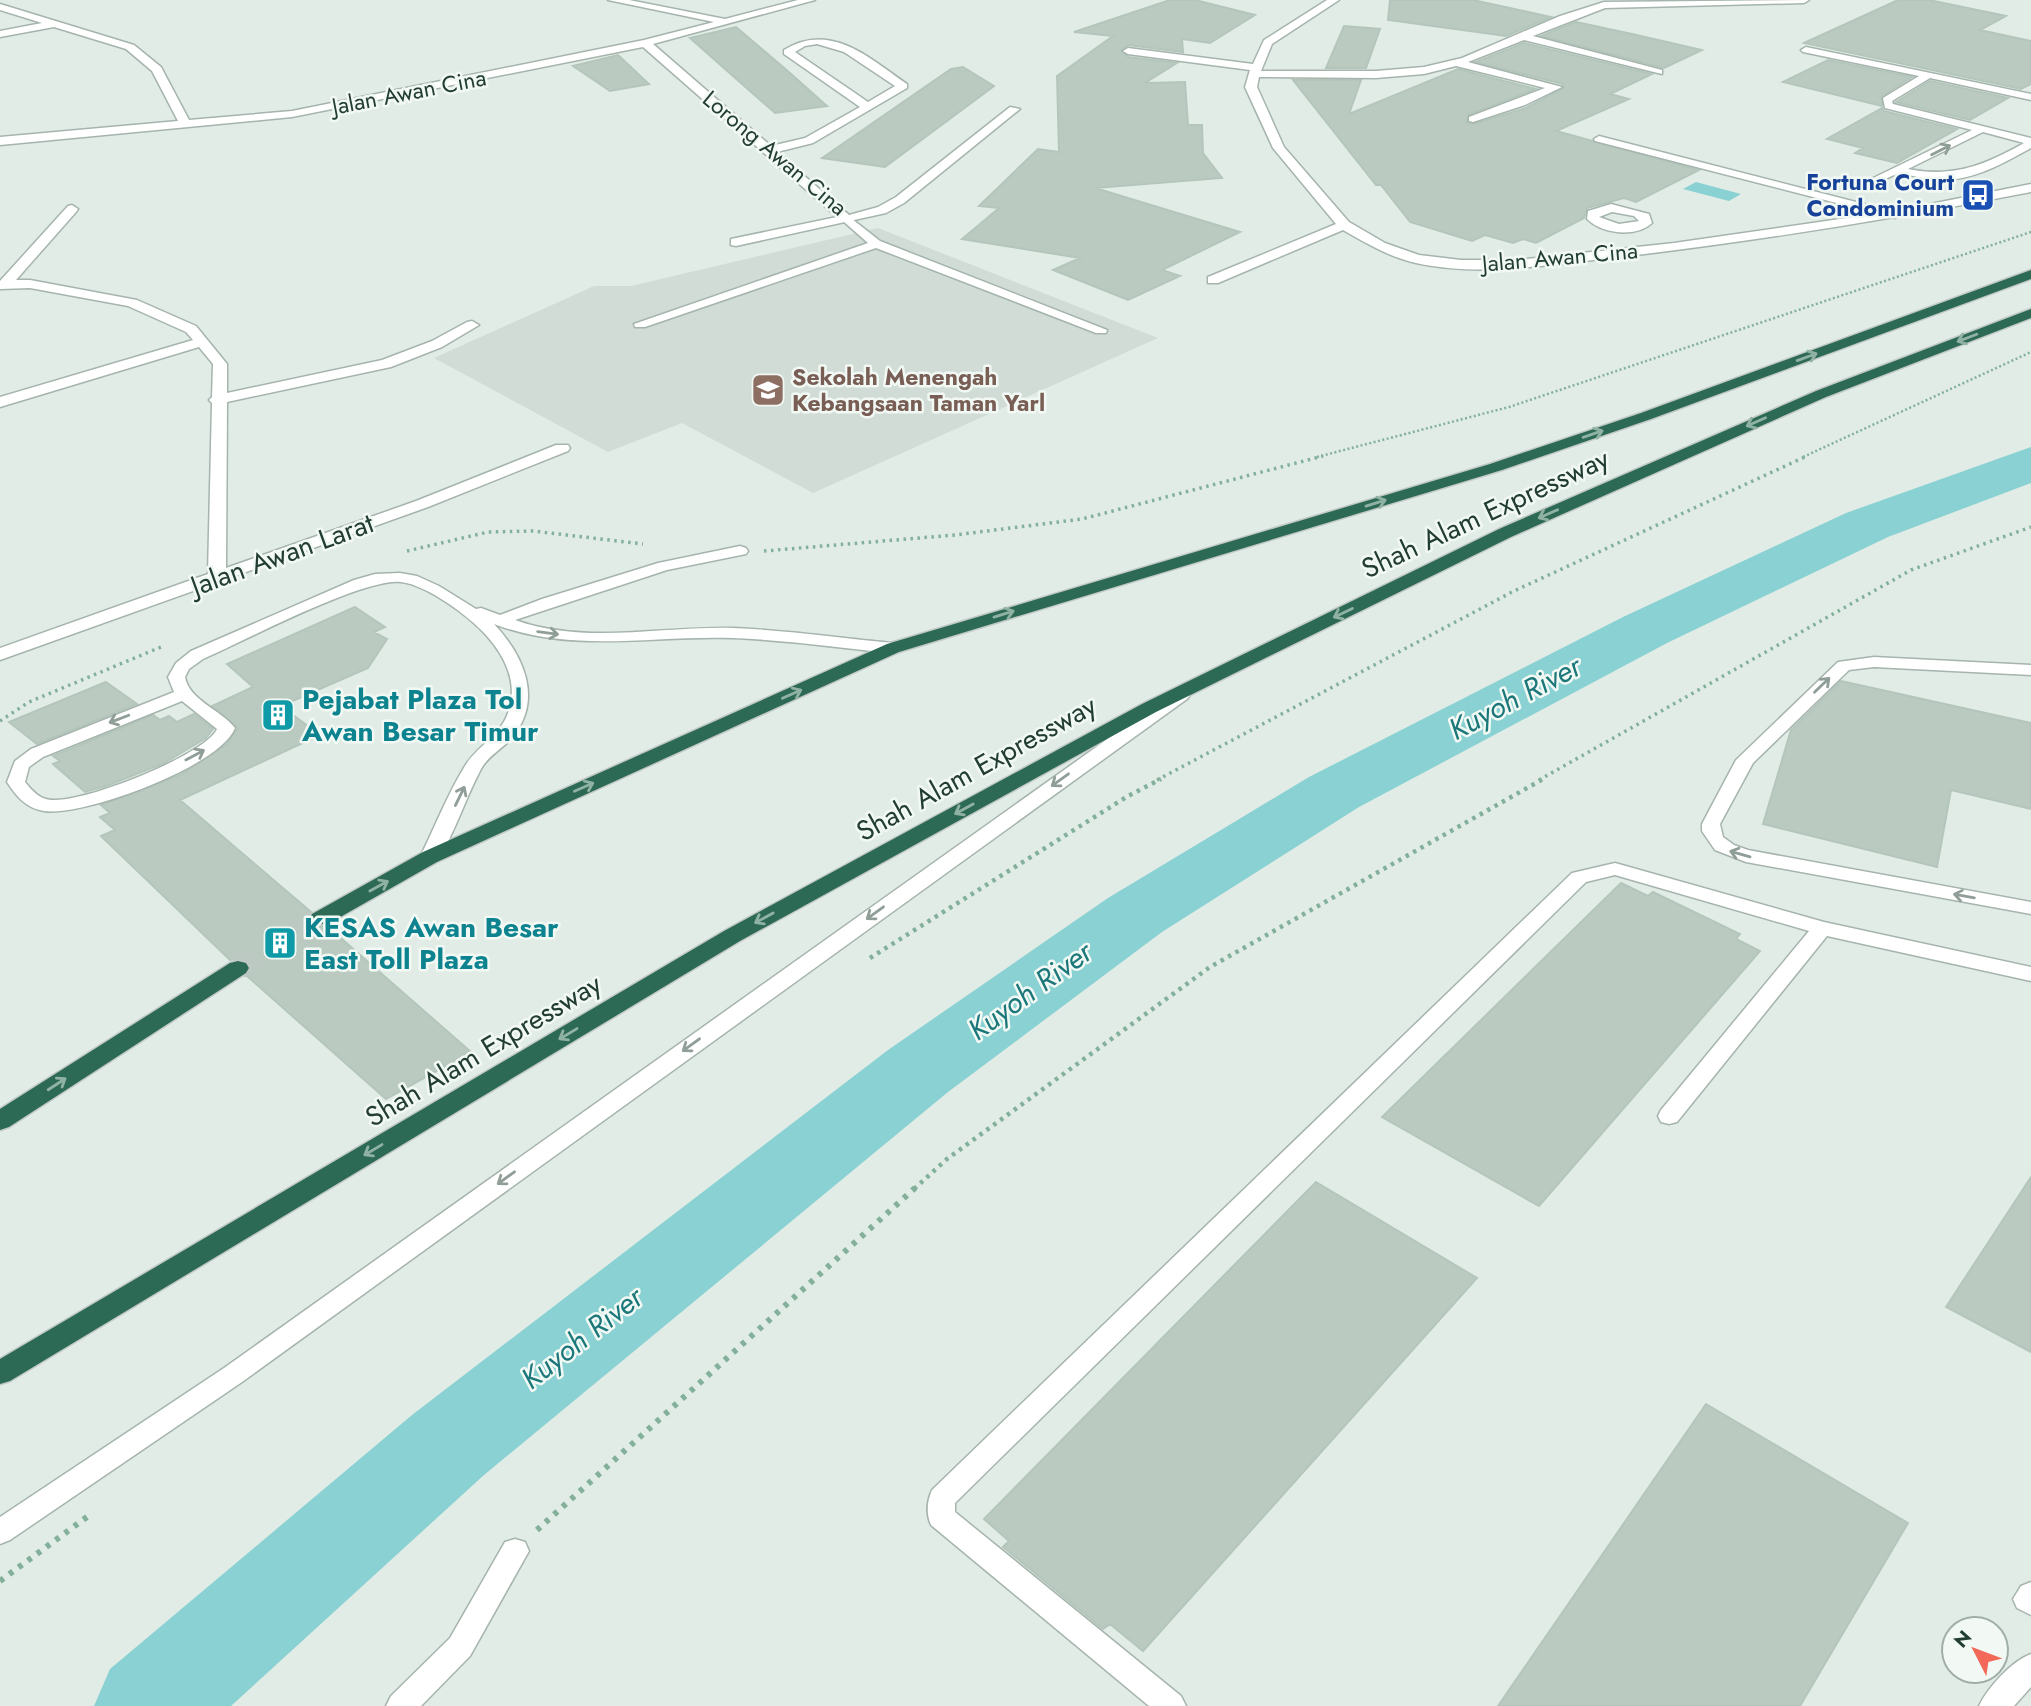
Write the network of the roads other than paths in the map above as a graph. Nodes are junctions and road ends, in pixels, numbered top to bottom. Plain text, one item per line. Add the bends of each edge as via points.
1 (613, 0) edge
2 (810, 0) edge
3 (1334, 0) edge
4 (1804, 0) edge
5 (0, 7) edge
6 (726, 21) junction
7 (56, 24) junction
8 (0, 34) edge
9 (1522, 36) junction
10 (645, 43) junction
11 (1806, 50) dead end
12 (1128, 51) dead end
13 (1457, 63) junction
14 (1255, 71) junction
15 (1658, 72) dead end
16 (1928, 75) junction
17 (2031, 97) edge
18 (868, 107) junction
19 (1014, 109) dead end
20 (1473, 118) dead end
21 (185, 124) junction
22 (1983, 128) junction
23 (1599, 139) dead end
24 (2031, 140) edge
25 (0, 141) edge
26 (770, 150) junction
27 (1900, 171) junction
28 (1869, 184) dead end
29 (2031, 188) edge
30 (72, 209) dead end
31 (1895, 215) junction
32 (847, 219) junction
33 (1344, 225) junction
34 (1639, 227) dead end
35 (736, 242) dead end
36 (876, 244) junction
37 (1674, 247) junction
38 (2031, 274) edge
39 (1213, 280) dead end
40 (3, 285) edge
41 (2031, 313) edge
42 (640, 324) dead end
43 (472, 325) dead end
44 (1101, 330) dead end
45 (201, 342) junction
46 (218, 400) junction
47 (0, 402) edge
48 (562, 448) dead end
49 (740, 551) road end
50 (217, 578) junction
51 (460, 605) junction
52 (500, 620) junction
53 (894, 648) junction
54 (0, 654) edge
55 (2031, 670) edge
56 (1197, 685) junction
57 (183, 695) junction
58 (430, 857) junction
59 (2031, 908) edge
60 (320, 919) tunnel mouth
61 (1822, 928) junction
62 (238, 968) tunnel mouth
63 (2031, 974) edge
64 (1668, 1116) dead end
65 (0, 1121) edge
66 (0, 1373) edge
67 (0, 1531) edge
68 (514, 1551) road end
69 (2031, 1595) edge
70 (2031, 1602) edge
71 (2031, 1667) edge
72 (401, 1706) edge
73 (1171, 1706) edge
74 (1994, 1706) edge

1 - 6 street
2 - 6 street, Jalan Awan Cina
3 - 14 street via 1268,42
4 - 9 street via 1604,5
5 - 7 street
6 - 10 street, Jalan Awan Cina
7 - 8 street
7 - 21 street via 130,47 157,69
9 - 13 street
9 - 15 street
10 - 21 street, Jalan Awan Cina via 292,114
10 - 26 street, Lorong Awan Cina
11 - 16 lane
12 - 14 street
13 - 14 street via 1394,73
13 - 20 street via 1556,87
14 - 33 street, Jalan Awan Cina via 1251,87 1279,148
16 - 17 lane
16 - 22 lane via 1887,100 1889,106
18 - 18 street via 834,83 788,51 818,41 838,44 902,86
18 - 26 street via 809,141
19 - 32 street, Lorong Awan Cina via 900,200
21 - 25 street, Jalan Awan Cina
22 - 24 lane
27 -> 22 lane
23 - 31 lane
24 - 27 lane via 1986,169 1951,177
26 - 32 street, Lorong Awan Cina
27 - 28 lane
29 - 31 street, Jalan Awan Cina
30 - 40 street
31 - 37 street, Jalan Awan Cina
32 - 35 street
32 - 36 lane
33 - 37 street, Jalan Awan Cina via 1404,254 1461,264 1517,264
33 - 39 street
34 - 37 street
36 - 42 lane
36 - 44 lane
53 -> 38 highway, Shah Alam Expressway via 1496,467
40 - 45 street via 30,284 132,303 191,329
41 -> 56 highway, Shah Alam Expressway via 1821,394 1505,533
43 - 46 street via 386,364
45 - 46 street via 220,364
45 - 47 street
46 - 50 street
48 - 50 street, Jalan Awan Larat
49 - 52 lane via 664,566
50 - 54 street, Jalan Awan Larat
51 - 52 lane
51 - 57 lane via 417,580 381,576 197,655 181,665 176,676
58 -> 51 lane via 476,763 507,731 521,701 517,670 502,639
52 -> 53 lane via 545,634 573,636 735,633
58 -> 53 highway, Shah Alam Expressway
59 -> 55 lane via 1745,856 1723,847 1710,833 1745,760 1844,666 1874,662
56 -> 66 highway, Shah Alam Expressway via 732,936
56 -> 67 lane via 233,1375
57 -> 57 lane via 37,753 21,765 16,782 26,796 44,805 69,806 93,802 192,757 223,736 226,728
60 -> 58 highway, Shah Alam Expressway
61 - 63 lane
61 - 64 lane
61 - 73 lane via 1615,869 1579,877 942,1498 941,1517
65 -> 62 highway
68 - 72 lane via 460,1647
69 - 70 lane via 2027,1599
71 - 74 lane

